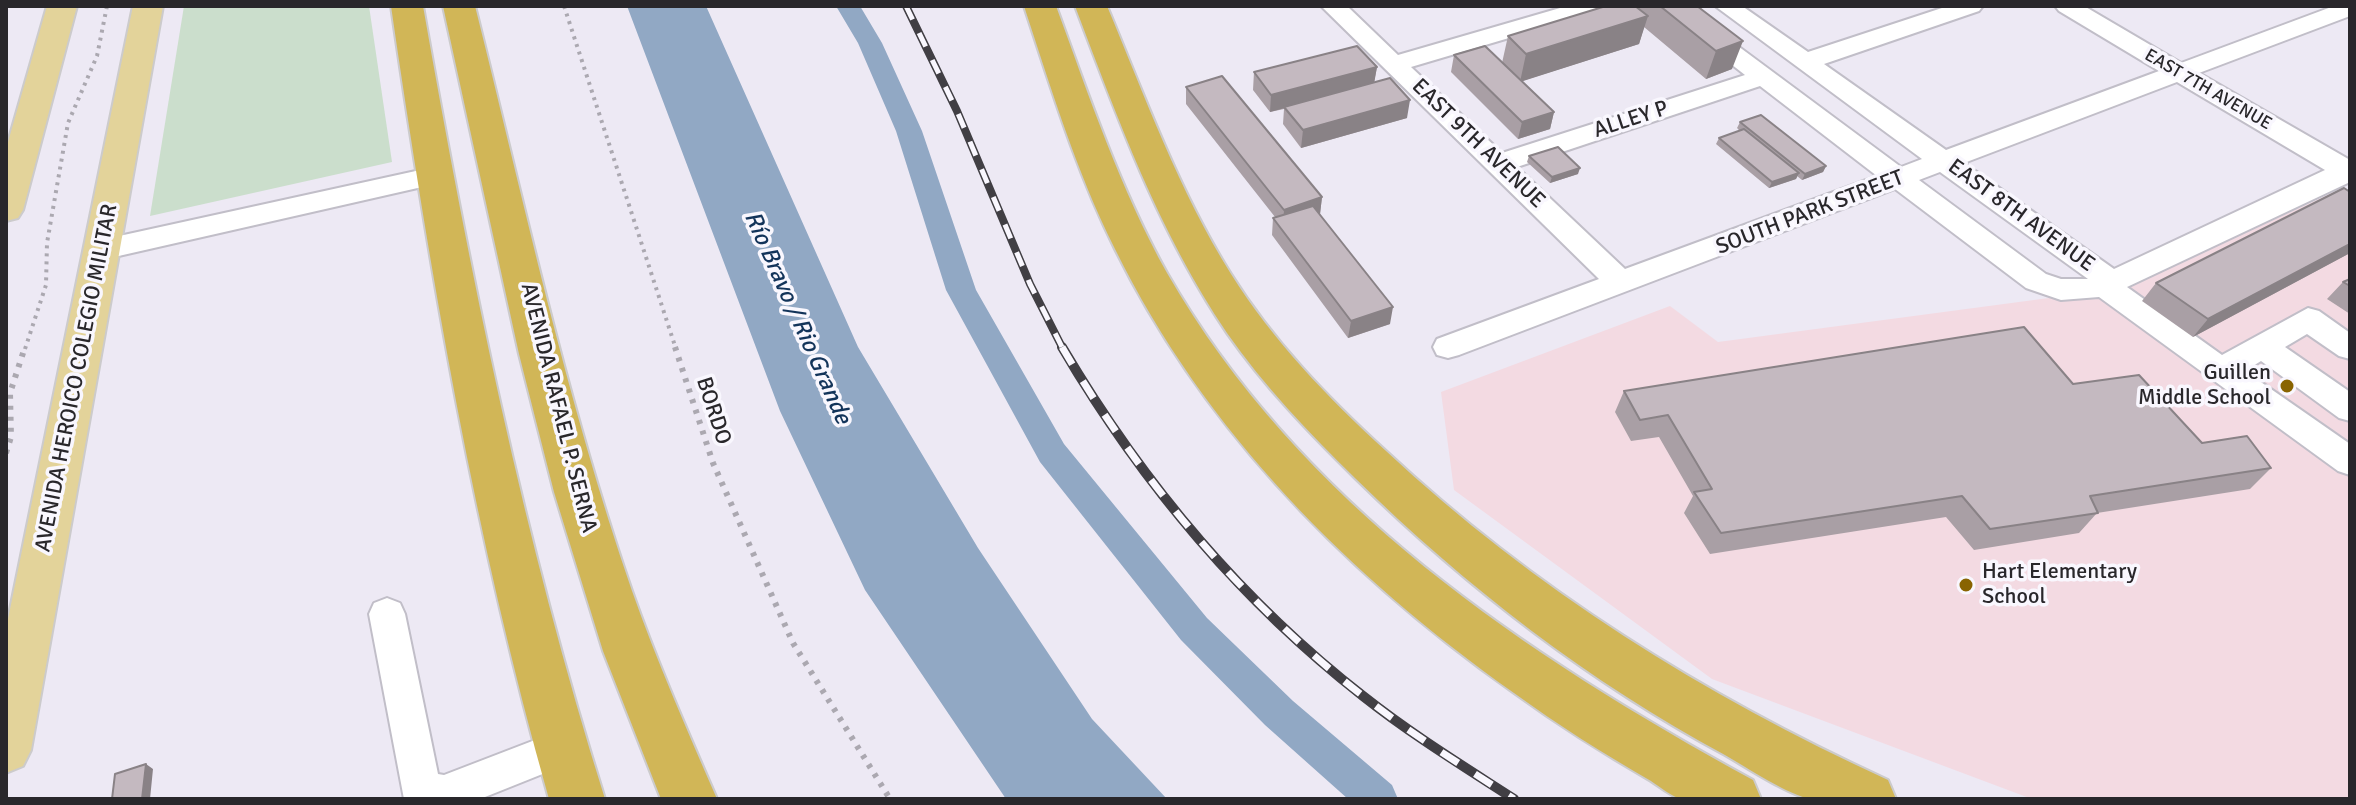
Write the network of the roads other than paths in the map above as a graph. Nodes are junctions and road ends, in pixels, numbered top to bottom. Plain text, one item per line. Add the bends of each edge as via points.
1 (62, 6) edge
2 (148, 6) edge
3 (407, 6) edge
4 (459, 6) edge
5 (1040, 6) edge
6 (1091, 6) edge
7 (1333, 6) edge
8 (1592, 6) edge
9 (1669, 6) edge
10 (1727, 6) edge
11 (1971, 6) edge
12 (2067, 6) edge
13 (2350, 8) edge
14 (1804, 62) junction
15 (1395, 64) junction
16 (2179, 73) junction
17 (1763, 77) junction
18 (1944, 160) junction
19 (1498, 164) junction
20 (2349, 171) edge
21 (434, 176) junction
22 (1898, 180) junction
23 (6, 210) edge
24 (101, 250) junction
25 (1622, 284) junction
26 (2108, 284) junction
27 (2262, 346) junction
28 (1448, 347) dead end
29 (2350, 348) edge
30 (2221, 370) junction
31 (2350, 409) edge
32 (2350, 462) edge
33 (387, 614) dead end
34 (561, 748) junction
35 (6, 750) edge
36 (577, 799) edge
37 (689, 799) edge
38 (1733, 799) edge
39 (1868, 799) edge

1 - 23 main road
2 - 24 main road, AVENIDA HEROICO COLEGIO MILITAR
3 - 21 highway
4 - 37 highway, AVENIDA RAFAEL P. SERNA via 558,422 597,560 644,696
5 - 38 highway via 1076,107 1150,279 1229,401 1282,463 1394,572 1487,646 1588,715
6 - 39 highway via 1189,234 1241,321 1310,406 1411,506 1570,630 1723,725
7 - 15 street, EAST 9TH AVENUE
8 - 15 street
9 - 17 street, EAST 8TH AVENUE
10 - 14 street, EAST 8TH AVENUE
11 - 14 street
12 - 16 street, EAST 7TH AVENUE
13 - 16 street, SOUTH PARK STREET
14 - 18 street, EAST 8TH AVENUE
15 - 19 street, EAST 9TH AVENUE
16 - 18 street, SOUTH PARK STREET
16 - 20 street, EAST 7TH AVENUE
17 - 19 street, ALLEY P
17 - 22 street, EAST 8TH AVENUE
18 - 22 street, SOUTH PARK STREET
18 - 26 street, EAST 8TH AVENUE
19 - 25 street, EAST 9TH AVENUE
20 - 26 street
21 - 24 street
21 - 34 highway via 503,529
22 - 25 street, SOUTH PARK STREET
22 - 26 street, EAST 8TH AVENUE via 2052,289 2070,292
24 - 35 main road, AVENIDA HEROICO COLEGIO MILITAR
25 - 28 street, SOUTH PARK STREET
26 - 30 street
27 - 29 street via 2308,319
27 - 30 street
27 - 31 street
30 - 32 street
33 - 34 street via 421,792 444,794
34 - 36 highway

